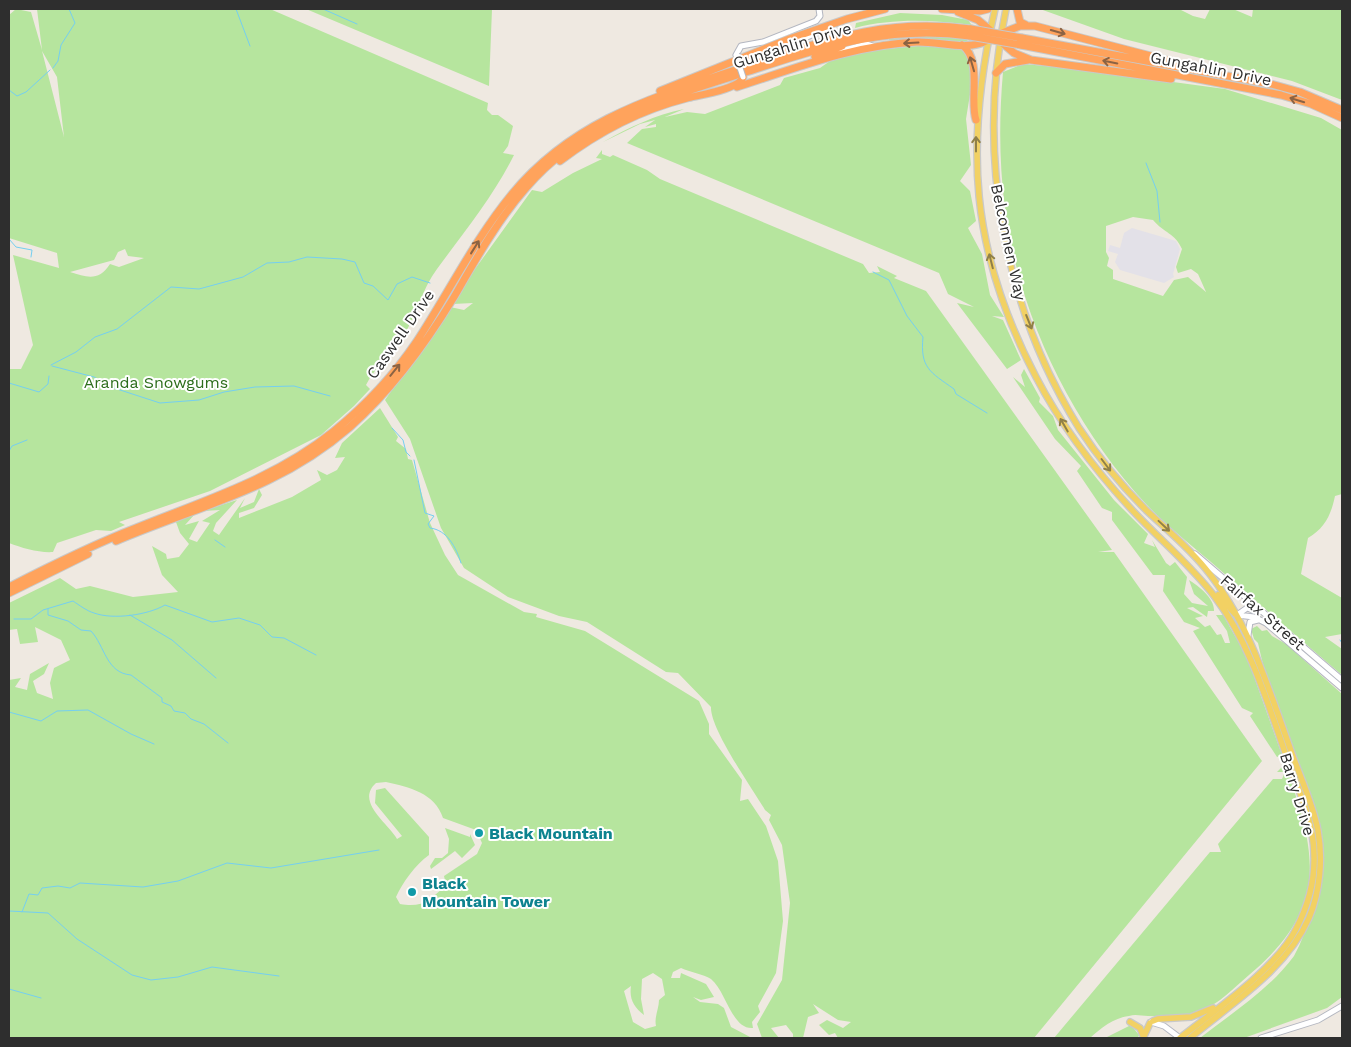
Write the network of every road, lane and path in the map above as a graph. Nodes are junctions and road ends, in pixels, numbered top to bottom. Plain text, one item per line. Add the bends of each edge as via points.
1 (819, 9) edge
2 (885, 9) edge
3 (942, 9) edge
4 (988, 9) edge
5 (995, 9) edge
6 (1006, 9) edge
7 (1017, 9) edge
8 (950, 10) edge
9 (864, 14) junction
10 (968, 16) junction
11 (1026, 25) junction
12 (879, 28) junction
13 (990, 30) junction
14 (970, 32) junction
15 (999, 37) junction
16 (862, 38) junction
17 (988, 40) junction
18 (1021, 42) junction
19 (963, 45) junction
20 (873, 46) junction
21 (764, 55) junction
22 (1018, 55) junction
23 (1031, 60) junction
24 (739, 62) junction
25 (786, 68) junction
26 (996, 72) junction
27 (1228, 75) junction
28 (743, 78) junction
29 (1236, 86) junction
30 (676, 101) junction
31 (1342, 110) edge
32 (1342, 118) edge
33 (976, 120) junction
34 (593, 125) junction
35 (482, 249) junction
36 (1151, 529) junction
37 (1183, 545) junction
38 (60, 567) junction
39 (9, 587) edge
40 (9, 593) edge
41 (9, 598) edge
42 (1217, 600) joint
43 (1237, 615) junction
44 (1270, 619) junction
45 (1261, 620) junction
46 (1248, 635) junction
47 (1244, 644) junction
48 (1342, 680) edge
49 (1342, 688) edge
50 (1227, 1000) junction
51 (1342, 1006) edge
52 (1130, 1022) dead end
53 (1151, 1022) junction
54 (1189, 1036) edge
55 (1178, 1037) edge
56 (1144, 1038) edge
57 (1262, 1038) edge

1 - 24 street, bridge via 820,16 815,21 763,42 742,45 736,54
2 - 9 highway
3 - 8 highway
4 - 8 highway via 980,12
5 - 13 main road, Belconnen Way
6 - 15 main road, Belconnen Way
7 - 11 highway via 1019,21
8 - 10 highway
9 - 21 street
9 - 34 highway via 668,87 608,114
10 - 13 highway
10 - 19 highway via 977,23 979,32 975,41
11 - 15 highway via 1014,27
11 - 22 highway via 1013,38 1013,47
11 -> 27 highway
12 - 14 highway, Gungahlin Drive via 927,25
12 - 21 highway via 826,36
12 - 34 highway, Gungahlin Drive via 824,41 652,98
13 - 15 main road
13 - 17 main road, Belconnen Way
14 - 16 highway, Gungahlin Drive via 912,32
14 - 18 highway, Gungahlin Drive, bridge
15 - 17 main road
15 - 22 highway
15 - 26 main road, Belconnen Way
16 - 25 highway
16 - 35 highway, Gungahlin Drive via 821,48 678,95 602,126 538,175
17 - 19 highway via 975,46
17 - 33 main road, Belconnen Way
18 - 27 highway, Gungahlin Drive
29 -> 18 highway, Gungahlin Drive
19 -> 20 highway via 918,42
33 -> 19 highway via 973,107 975,78 968,51
20 - 25 street via 867,44 843,50
20 - 30 highway via 720,92
21 - 24 street
22 - 23 highway
23 - 26 highway via 1005,64
23 - 29 highway
24 - 28 street, bridge
25 - 28 street via 750,80
26 -> 37 main road, Belconnen Way via 994,161 1000,211 1023,307 1049,370 1079,428 1108,468
27 - 31 highway, Gungahlin Drive via 1300,92
28 - 30 highway via 720,90
32 -> 29 highway, Gungahlin Drive via 1297,100
30 - 35 highway via 608,129 561,160 527,191
36 -> 33 main road, Belconnen Way via 1099,474 1069,433 1036,376 1007,313 980,214
39 -> 34 highway, Caswell Drive via 121,534 252,483 307,451 345,422 378,390 407,354 514,191 548,158
35 - 38 highway, Caswell Drive via 454,297 392,386 326,446 262,485
36 - 42 main road, Belconnen Way
36 - 43 main road via 1188,561
37 - 43 main road, Belconnen Way via 1212,576
37 - 44 street, Fairfax Street
38 - 40 highway
38 - 41 highway
42 - 47 main road, Barry Drive
43 - 44 street via 1250,608
43 - 45 street, Fairfax Street
43 - 46 main road, Barry Drive
43 - 47 main road via 1236,623
44 - 48 street, Fairfax Street
45 - 46 street via 1250,622
45 - 49 street, Fairfax Street
46 - 54 main road, Barry Drive via 1313,812 1318,832 1319,877 1310,916 1289,952
47 - 50 main road, Barry Drive via 1307,814 1314,853 1314,876 1304,912 1285,948
50 - 53 main road via 1191,1017
50 - 54 main road, Barry Drive
51 - 57 street via 1318,1020
52 - 56 main road via 1140,1028
53 - 55 street
53 - 56 main road
54 - 55 main road, Barry Drive

